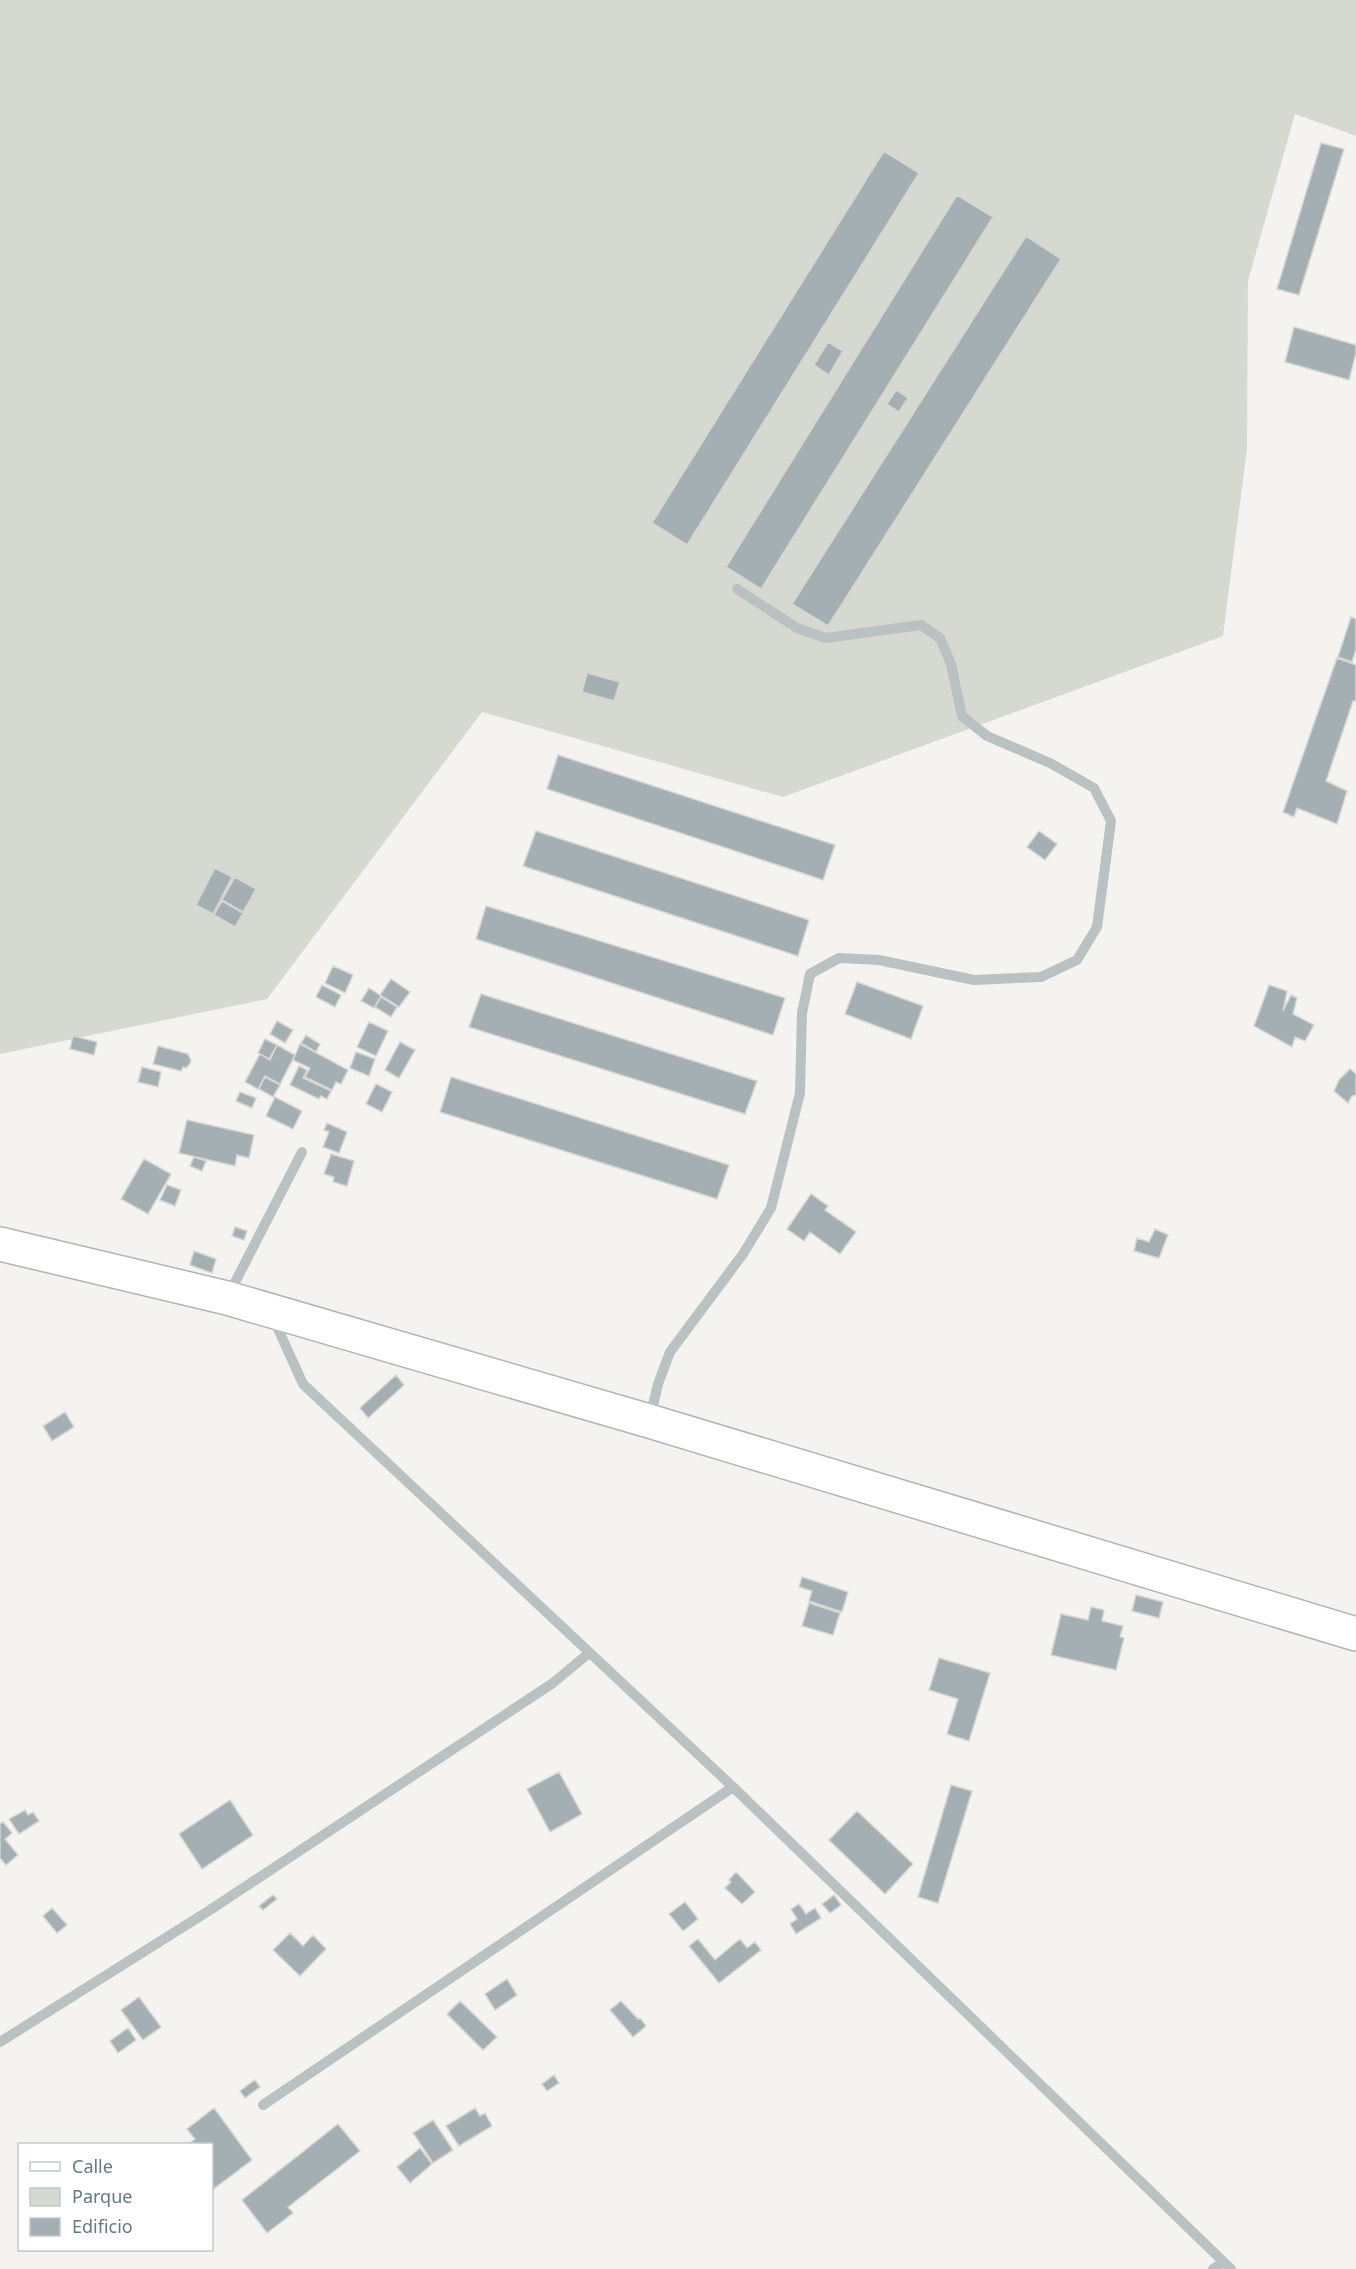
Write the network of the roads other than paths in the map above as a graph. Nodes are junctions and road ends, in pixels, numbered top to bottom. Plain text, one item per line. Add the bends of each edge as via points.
1 (737, 589) dead end
2 (302, 1152) dead end
3 (0, 1244) edge
4 (227, 1298) junction
5 (270, 1312) junction
6 (650, 1421) junction
7 (1356, 1634) edge
8 (589, 1653) junction
9 (733, 1787) junction
10 (0, 2043) edge
11 (264, 2105) dead end
12 (1227, 2266) edge
13 (1213, 2269) edge

1 - 6 street via 797,628 826,638 921,625 931,631 940,638 951,664 962,716 987,736 1050,763 1094,788 1111,821 1096,927 1077,960 1041,977 974,980 879,960 839,958 810,974 802,1013 800,1093 771,1208 743,1254 670,1352
2 - 4 street
3 - 4 main road
4 - 5 main road
5 - 6 main road
5 - 8 street via 303,1384
6 - 7 main road
8 - 9 street
8 - 10 street via 553,1683 210,1910
9 - 11 street
9 - 12 street
12 - 13 street

